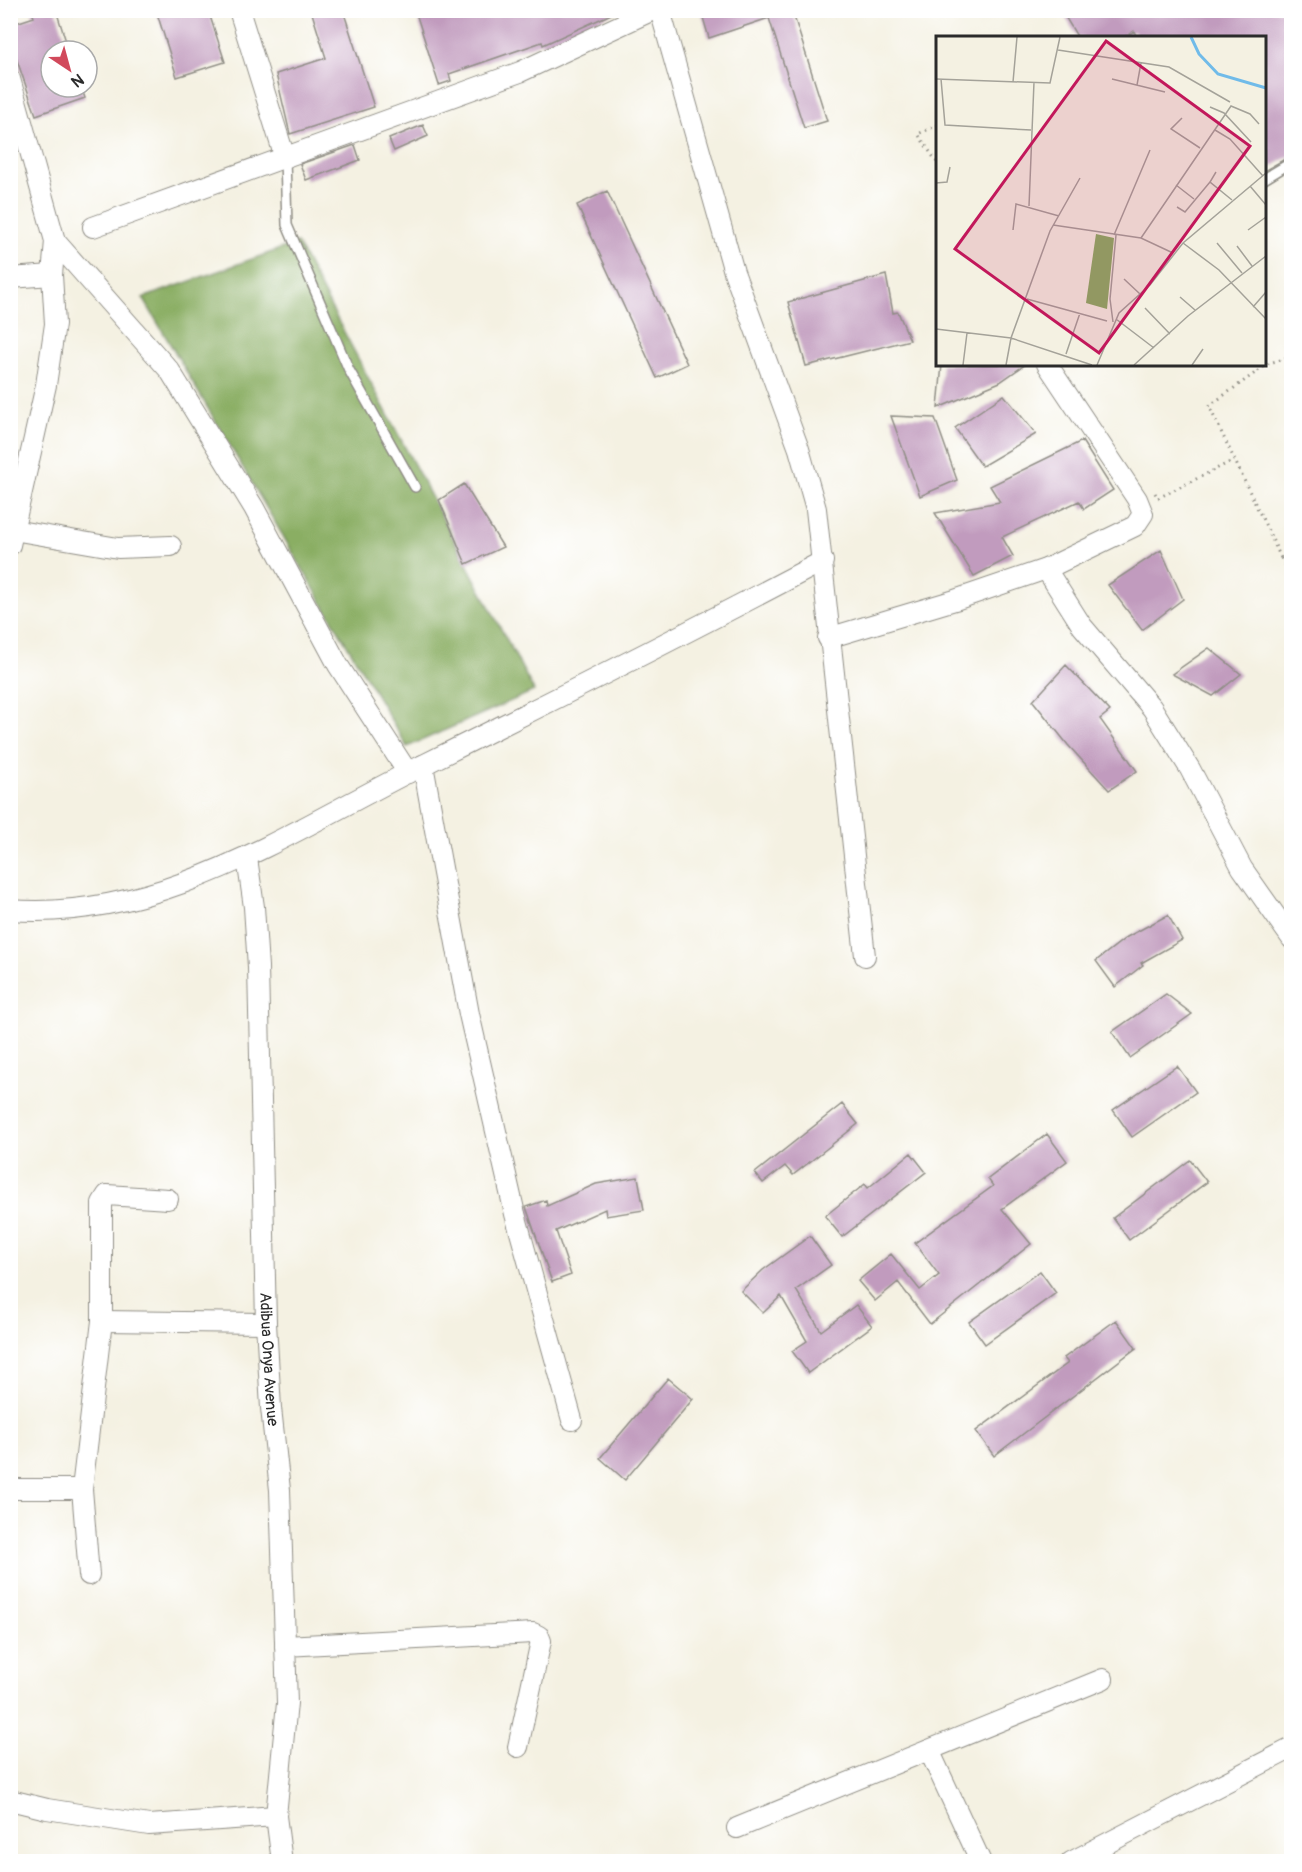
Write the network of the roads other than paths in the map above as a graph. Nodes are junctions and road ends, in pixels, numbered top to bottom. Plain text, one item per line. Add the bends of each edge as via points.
1 (239, 10) edge
2 (653, 10) edge
3 (660, 10) edge
4 (10, 80) edge
5 (285, 158) junction
6 (1292, 162) edge
7 (1266, 178) edge
8 (93, 227) dead end
9 (55, 241) junction
10 (52, 275) junction
11 (10, 278) edge
12 (1048, 366) edge
13 (415, 487) dead end
14 (12, 538) edge
15 (171, 546) dead end
16 (824, 561) junction
17 (1046, 569) junction
18 (828, 638) junction
19 (416, 769) junction
20 (247, 858) junction
21 (10, 910) edge
22 (1292, 939) edge
23 (865, 956) dead end
24 (168, 1199) dead end
25 (102, 1321) junction
26 (266, 1323) junction
27 (572, 1420) dead end
28 (10, 1488) edge
29 (82, 1488) junction
30 (89, 1575) dead end
31 (285, 1646) junction
32 (1103, 1679) dead end
33 (519, 1747) dead end
34 (1292, 1748) edge
35 (929, 1750) junction
36 (10, 1800) edge
37 (276, 1816) junction
38 (737, 1828) dead end
39 (282, 1862) edge
40 (981, 1862) edge
41 (1071, 1862) edge

1 - 5 street
2 - 5 street via 520,72
3 - 16 street via 734,272 799,449 816,509
4 - 9 street
5 - 8 street
5 - 13 lane via 287,225 349,370
6 - 7 lane
9 - 10 street
9 - 19 street via 170,371 254,508 338,664
10 - 11 street
10 - 14 street via 55,324 46,385
12 - 17 street via 1137,499 1143,514 1135,526
14 - 15 street via 118,548
16 - 18 street
16 - 19 street via 639,659
17 - 18 street
17 - 22 street via 1082,626 1152,708 1190,769 1242,868
18 - 23 street
19 - 20 street
19 - 27 street via 515,1214
20 - 21 street via 158,892 96,908 46,913
20 - 26 street, Adibua Onya Avenue via 258,967
24 - 25 street via 107,1196 102,1203
25 - 26 street
25 - 29 street
26 - 31 street, Adibua Onya Avenue via 280,1490
28 - 29 street
29 - 30 street
31 - 33 street via 540,1636
31 - 37 street, Adibua Onya Avenue via 287,1703
32 - 35 street
34 - 41 street
35 - 38 street
35 - 40 street
36 - 37 street via 149,1825
37 - 39 street, Adibua Onya Avenue

